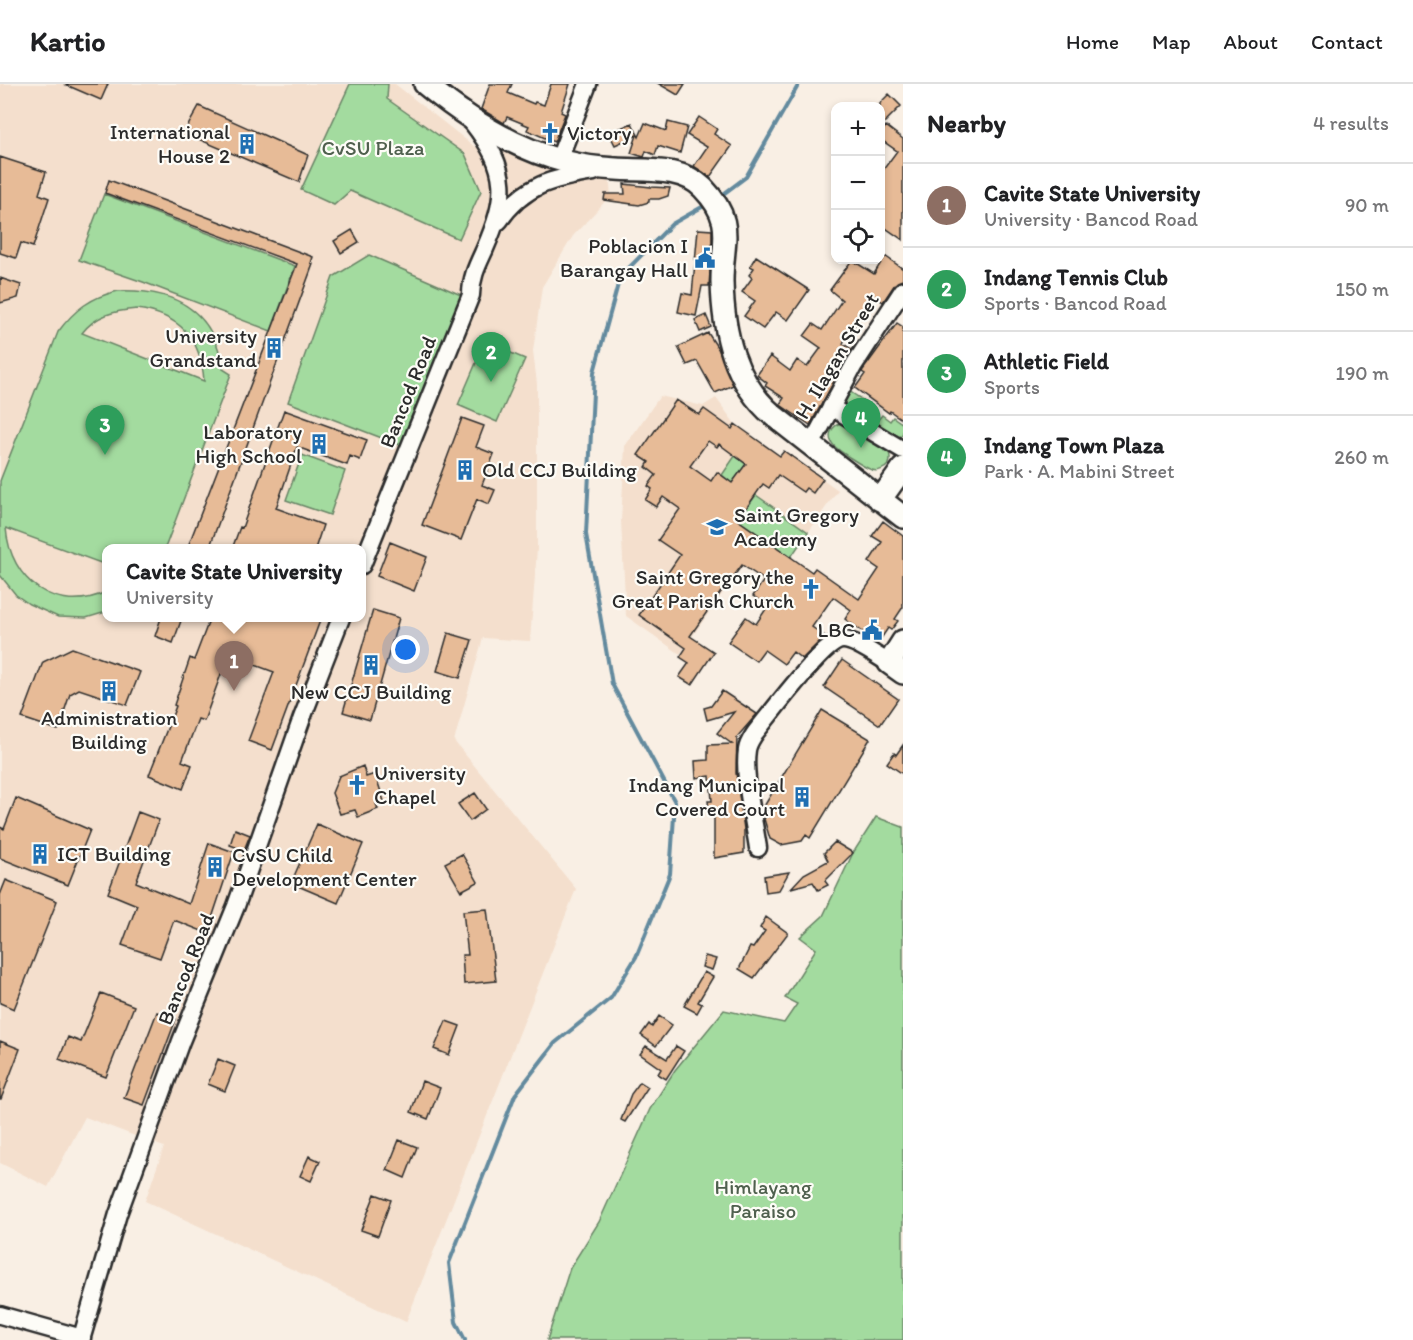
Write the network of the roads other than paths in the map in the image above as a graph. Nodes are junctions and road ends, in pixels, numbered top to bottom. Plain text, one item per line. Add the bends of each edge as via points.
1 (424, 84) edge
2 (588, 84) edge
3 (468, 117) junction
4 (559, 159) junction
5 (612, 169) junction
6 (491, 235) junction
7 (903, 290) edge
8 (831, 406) junction
9 (811, 445) junction
10 (903, 450) edge
11 (903, 468) edge
12 (880, 500) junction
13 (903, 517) edge
14 (366, 555) edge
15 (339, 622) edge
16 (903, 641) edge
17 (896, 668) edge
18 (758, 848) dead end
19 (0, 1315) edge
20 (81, 1339) edge

1 - 3 main road
2 - 4 street
3 - 4 main road via 517,143
3 - 6 street, Bancod Road via 489,146 501,173 502,194
4 - 5 main road
5 - 6 street, Bancod Road via 574,174 533,187 511,206
5 - 9 main road via 685,176 712,199 726,229 724,308 739,371 765,408
6 - 14 street, Bancod Road via 471,281 471,295
7 - 8 street, H. Ilagan Street
8 - 9 street, H. Ilagan Street
8 - 10 street
9 - 12 main road
11 - 12 main road
12 - 13 main road
15 - 20 street, Bancod Road via 118,1214
16 - 17 main road
17 - 18 street via 852,642 835,642 794,685 748,743 749,791
19 - 20 street

